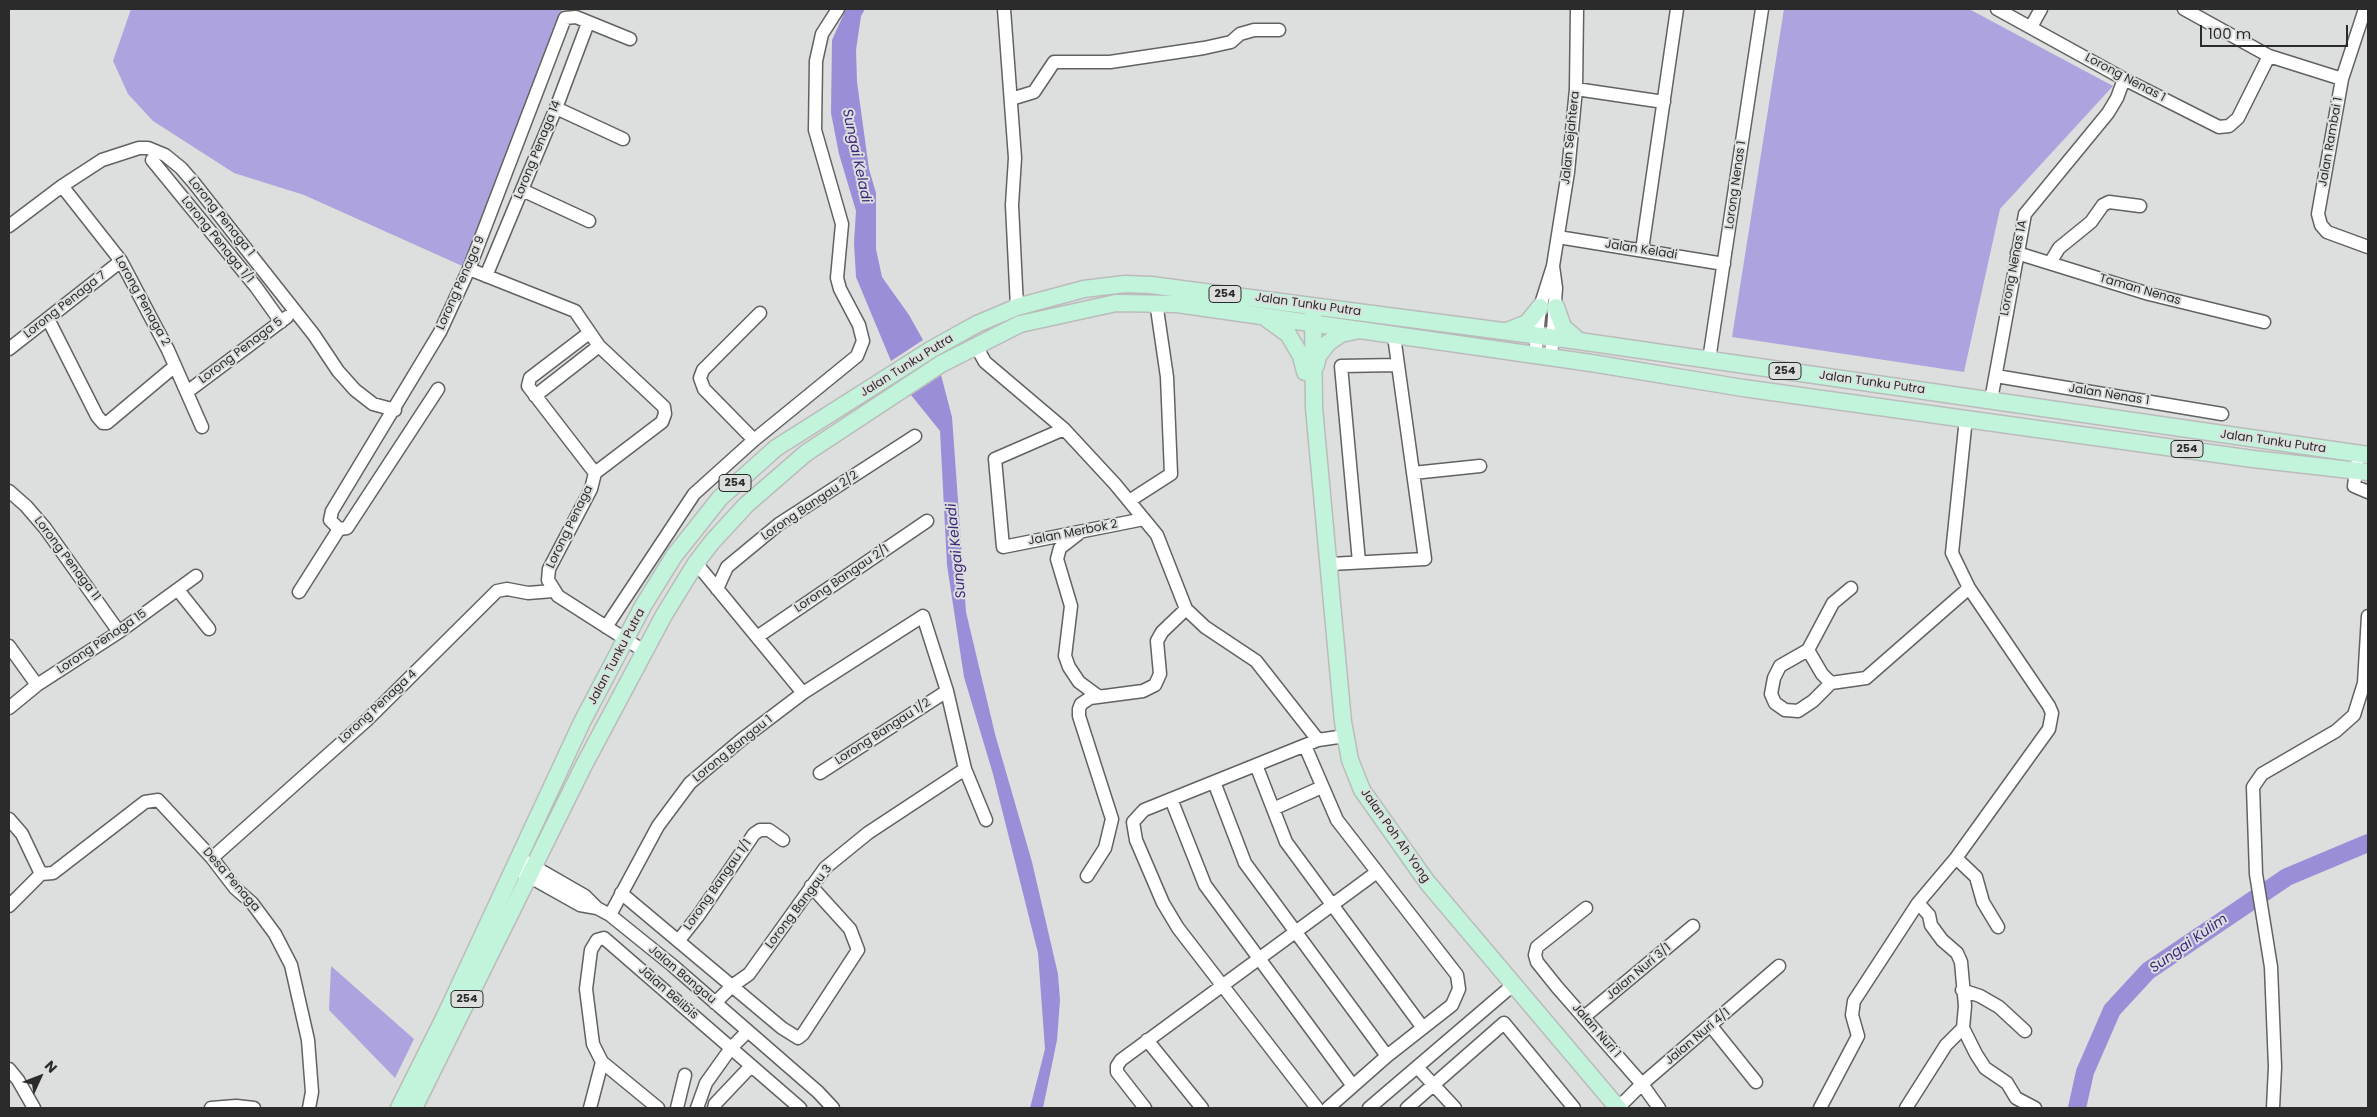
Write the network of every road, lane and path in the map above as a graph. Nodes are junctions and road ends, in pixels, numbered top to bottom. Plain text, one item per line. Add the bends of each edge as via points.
1 (838, 9) edge
2 (1004, 9) edge
3 (1577, 9) edge
4 (1677, 9) edge
5 (1762, 9) edge
6 (1997, 9) edge
7 (2041, 9) edge
8 (2184, 9) edge
9 (2365, 9) edge
10 (563, 13) edge
11 (588, 22) junction
12 (2031, 27) junction
13 (1280, 30) dead end
14 (630, 40) dead end
15 (2269, 56) junction
16 (2124, 79) junction
17 (2342, 79) junction
18 (1576, 89) junction
19 (1011, 98) junction
20 (1664, 102) junction
21 (556, 108) junction
22 (624, 139) dead end
23 (152, 160) dead end
24 (62, 186) junction
25 (522, 190) junction
26 (2140, 206) dead end
27 (590, 221) dead end
28 (9, 226) edge
29 (1558, 237) junction
30 (2368, 247) edge
31 (1642, 250) junction
32 (2017, 253) junction
33 (121, 261) junction
34 (2050, 263) junction
35 (1724, 264) junction
36 (469, 269) junction
37 (486, 276) junction
38 (1156, 302) junction
39 (1307, 305) junction
40 (1017, 307) junction
41 (1548, 307) junction
42 (295, 310) junction
43 (760, 313) dead end
44 (1244, 314) junction
45 (48, 319) junction
46 (280, 322) junction
47 (2264, 322) dead end
48 (1307, 323) junction
49 (1357, 330) junction
50 (1498, 331) junction
51 (589, 333) junction
52 (1394, 336) junction
53 (1545, 336) junction
54 (1579, 341) junction
55 (599, 346) junction
56 (976, 346) junction
57 (9, 349) edge
58 (1534, 356) junction
59 (1551, 358) junction
60 (1709, 360) junction
61 (1397, 365) junction
62 (175, 366) junction
63 (1310, 372) junction
64 (1996, 376) junction
65 (438, 389) dead end
66 (188, 392) junction
67 (535, 396) junction
68 (1991, 400) junction
69 (395, 410) junction
70 (2222, 414) dead end
71 (1960, 417) junction
72 (2018, 425) junction
73 (202, 427) dead end
74 (1064, 429) junction
75 (916, 436) dead end
76 (754, 440) junction
77 (2363, 454) edge
78 (1480, 466) dead end
79 (2362, 471) edge
80 (595, 473) junction
81 (1413, 473) junction
82 (9, 491) edge
83 (2368, 492) edge
84 (1129, 501) junction
85 (1144, 519) junction
86 (927, 521) dead end
87 (343, 528) junction
88 (1079, 533) junction
89 (1359, 562) junction
90 (696, 563) junction
91 (1330, 564) junction
92 (196, 576) dead end
93 (1850, 588) dead end
94 (1969, 588) junction
95 (717, 589) junction
96 (178, 590) junction
97 (553, 591) junction
98 (299, 592) dead end
99 (1186, 610) junction
100 (2368, 616) edge
101 (606, 627) junction
102 (209, 629) dead end
103 (119, 632) junction
104 (757, 637) junction
105 (627, 641) junction
106 (9, 646) edge
107 (1808, 650) junction
108 (644, 651) junction
109 (1079, 682) junction
110 (1831, 683) junction
111 (37, 684) junction
112 (947, 691) junction
113 (803, 693) junction
114 (1098, 696) junction
115 (9, 708) edge
116 (1079, 709) junction
117 (1345, 736) junction
118 (1318, 740) junction
119 (1305, 746) junction
120 (1256, 765) junction
121 (966, 769) junction
122 (820, 773) dead end
123 (1214, 782) junction
124 (1322, 787) junction
125 (1171, 799) junction
126 (1273, 809) junction
127 (9, 819) edge
128 (986, 820) dead end
129 (783, 840) dead end
130 (542, 852) junction
131 (212, 858) junction
132 (1956, 858) junction
133 (516, 863) junction
134 (1377, 872) junction
135 (41, 874) junction
136 (1087, 876) dead end
137 (528, 878) junction
138 (548, 881) junction
139 (811, 886) junction
140 (621, 893) junction
141 (1918, 903) junction
142 (9, 906) edge
143 (1331, 906) junction
144 (1586, 908) dead end
145 (610, 915) junction
146 (1693, 926) dead end
147 (1998, 927) dead end
148 (1294, 933) junction
149 (679, 940) junction
150 (1258, 960) junction
151 (1779, 966) dead end
152 (1222, 985) junction
153 (1513, 985) junction
154 (732, 986) junction
155 (1962, 990) junction
156 (715, 1003) junction
157 (1584, 1017) junction
158 (1711, 1026) junction
159 (1423, 1028) junction
160 (1963, 1028) junction
161 (2025, 1031) dead end
162 (747, 1032) junction
163 (1147, 1040) junction
164 (731, 1048) junction
165 (1387, 1056) junction
166 (602, 1062) junction
167 (751, 1066) junction
168 (1418, 1067) junction
169 (9, 1069) edge
170 (685, 1076) dead end
171 (1756, 1082) dead end
172 (1642, 1084) junction
173 (1434, 1085) junction
174 (1353, 1086) junction
175 (33, 1107) edge
176 (211, 1108) edge
177 (254, 1108) edge
178 (309, 1108) edge
179 (399, 1108) edge
180 (414, 1108) edge
181 (590, 1108) edge
182 (658, 1108) edge
183 (677, 1108) edge
184 (697, 1108) edge
185 (714, 1108) edge
186 (800, 1108) edge
187 (833, 1108) edge
188 (1145, 1108) edge
189 (1202, 1108) edge
190 (1317, 1108) edge
191 (1328, 1108) edge
192 (1369, 1108) edge
193 (1407, 1108) edge
194 (1455, 1108) edge
195 (1574, 1108) edge
196 (1618, 1108) edge
197 (1659, 1108) edge
198 (1820, 1108) edge
199 (1906, 1108) edge
200 (2035, 1108) edge
201 (2273, 1108) edge

1 - 76 street via 822,34 816,61 815,130 842,224 837,278 859,325 863,342 857,356
2 - 19 street
3 - 18 street, Jalan Sejahtera
4 - 20 street
5 - 35 street, Lorong Nenas 1
6 - 12 street, Lorong Nenas 1
7 - 12 street
8 - 15 street
9 - 17 street, Jalan Rambai 1
10 - 11 street
10 - 36 street, Lorong Penaga 9
11 - 14 street
11 - 21 street, Lorong Penaga 14
12 - 16 street, Lorong Nenas 1
13 - 19 street via 1254,30 1240,34 1231,42 1213,46 1110,62 1054,62 1034,92
15 - 16 street, Lorong Nenas 1 via 2238,118 2229,126 2219,127
15 - 17 street
16 - 32 street, Lorong Nenas 1A via 2108,114 2025,214
17 - 30 street, Jalan Rambai 1 via 2318,214 2320,225 2328,232
18 - 20 street
18 - 29 street, Jalan Sejahtera
19 - 40 street
20 - 31 street
21 - 22 street
21 - 25 street, Lorong Penaga 14
23 - 46 street, Lorong Penaga 1/1 via 256,287
24 - 28 street, Lorong Penaga 1
24 - 33 street, Lorong Penaga 2
24 - 42 street, Lorong Penaga 1 via 102,160 121,152 148,148 165,155 194,183
25 - 27 street
25 - 37 street, Lorong Penaga 14
26 - 34 street via 2109,202 2104,205 2085,228 2059,248
29 - 31 street, Jalan Keladi
29 - 41 street, Jalan Sejahtera
31 - 35 street, Jalan Keladi
32 - 34 street, Taman Nenas
32 - 64 street, Lorong Nenas 1A
33 - 45 street, Lorong Penaga 7
33 - 62 street, Lorong Penaga 2
34 - 47 street, Taman Nenas via 2149,294
35 - 60 street, Lorong Nenas 1
36 - 37 street
36 - 69 street, Lorong Penaga 9 via 440,332
37 - 51 street via 575,311
38 - 44 main road, Jalan Tunku Putra / 254
38 - 56 main road, Jalan Tunku Putra / 254 via 1116,302 1046,316 1020,324
38 - 84 street via 1167,377 1172,474
39 - 40 main road, Jalan Tunku Putra / 254 via 1124,284 1084,289
39 - 48 main road, Jalan Poh Ah Yong
39 - 50 main road, Jalan Tunku Putra / 254
40 - 105 main road, Jalan Tunku Putra / 254 via 932,349 776,448 720,498 674,556 643,606
41 - 50 main road via 1527,323 1508,331
41 - 53 street, Jalan Sejahtera
41 - 54 main road via 1562,327
42 - 46 street, Lorong Penaga 5
42 - 69 street, Lorong Penaga 1 via 355,390 373,404
43 - 76 street via 703,370 700,378 704,389
44 - 48 main road, Jalan Tunku Putra / 254
44 - 63 main road via 1268,319 1288,334
45 - 57 street, Lorong Penaga 7
45 - 62 street via 103,422 107,423
46 - 66 street, Lorong Penaga 5
48 - 49 main road, Jalan Tunku Putra / 254
48 - 63 main road, Jalan Poh Ah Yong
49 - 52 main road, Jalan Tunku Putra / 254
49 - 63 main road via 1341,334 1328,343
50 - 53 main road, Jalan Tunku Putra / 254
51 - 55 street
51 - 67 street via 530,378 528,386
52 - 58 main road, Jalan Tunku Putra / 254
52 - 61 street
53 - 54 main road, Jalan Tunku Putra / 254
53 - 58 street, Jalan Sejahtera
53 - 59 street, Jalan Sejahtera
54 - 60 main road, Jalan Tunku Putra / 254
55 - 67 street
55 - 80 street via 664,407 665,414 662,422
56 - 74 street via 985,362
56 - 90 main road, Jalan Tunku Putra / 254 via 941,364 806,453 746,505
58 - 59 main road, Jalan Tunku Putra / 254
59 - 71 main road, Jalan Tunku Putra / 254
60 - 68 main road, Jalan Tunku Putra / 254
61 - 81 street
61 - 89 street via 1341,366
62 - 66 street, Lorong Penaga 2
63 - 91 main road, Jalan Poh Ah Yong
64 - 68 street, Lorong Nenas 1A
64 - 70 street, Jalan Nenas 1
65 - 87 street
66 - 73 street, Lorong Penaga 2
67 - 80 street
68 - 71 main road via 1980,410
68 - 72 main road via 2001,414
68 - 77 main road, Jalan Tunku Putra / 254
69 - 87 street, Lorong Penaga 9 via 332,511 330,520
71 - 72 main road, Jalan Tunku Putra / 254
71 - 94 street via 1952,553
72 - 79 main road, Jalan Tunku Putra / 254 via 2253,459
74 - 84 street
74 - 88 street, Jalan Merbok 2 via 995,459 1003,547
75 - 95 street, Lorong Bangau 2/2 via 779,524 727,567
76 - 101 street via 694,494
77 - 79 street
78 - 81 street
79 - 83 street via 2354,486
80 - 97 street, Lorong Penaga via 591,489 549,569 548,580
81 - 89 street via 1425,559
82 - 103 street, Lorong Penaga 11 via 45,528
84 - 85 street
85 - 88 street, Jalan Merbok 2
85 - 99 street via 1157,535
86 - 104 street, Lorong Bangau 2/1
87 - 98 street
88 - 109 street via 1060,548 1057,559 1071,606 1066,662
89 - 91 street
90 - 95 street
90 - 108 main road, Jalan Tunku Putra / 254
91 - 117 main road, Jalan Poh Ah Yong
92 - 96 street, Lorong Penaga 15
93 - 107 street via 1833,603
94 - 110 street via 1866,678
94 - 132 street via 2052,713 2049,729
95 - 104 street
96 - 102 street
96 - 103 street, Lorong Penaga 15
97 - 101 street
97 - 131 street, Lorong Penaga 4 via 497,590 366,720
99 - 114 street via 1157,640 1160,674 1155,685 1143,691
99 - 118 street via 1205,627 1256,661
100 - 201 street via 2364,683 2354,715 2336,731 2262,774 2253,787 2256,874 2271,967 2276,1067
101 - 105 street
103 - 111 street, Lorong Penaga 15
104 - 113 street
105 - 108 street
105 - 133 main road, Jalan Tunku Putra / 254 via 582,722
106 - 111 street
107 - 110 street
107 - 110 street via 1780,666 1774,678 1774,703 1785,710 1798,711
108 - 130 main road, Jalan Tunku Putra / 254
109 - 114 street
109 - 116 street
111 - 115 street, Lorong Penaga 15
112 - 113 street, Lorong Bangau 1 via 923,616
112 - 121 street
112 - 122 street, Lorong Bangau 1/2
113 - 140 street, Lorong Bangau 1 via 690,783 658,826
114 - 116 street via 1085,701
116 - 136 street via 1112,819 1105,848
117 - 118 street
117 - 153 main road, Jalan Poh Ah Yong via 1362,790 1377,814 1427,882
118 - 119 street
119 - 120 street
119 - 124 street
120 - 123 street
120 - 126 street
121 - 128 street
121 - 139 street, Lorong Bangau 3 via 868,833 825,868
123 - 125 street
123 - 148 street via 1245,863
124 - 126 street
124 - 134 street via 1337,820
125 - 150 street via 1204,885
125 - 152 street via 1144,810 1132,822 1136,840 1163,903
126 - 143 street via 1286,842
127 - 135 street via 22,834
129 - 149 street, Lorong Bangau 1/1 via 769,830 754,834
130 - 137 main road, Jalan Tunku Putra / 254
130 - 138 street via 541,862
131 - 135 street, Desa Penaga via 155,799 145,802 53,874
131 - 178 street, Desa Penaga via 235,888 252,902 275,934 291,965 308,1040 312,1092
132 - 141 street
132 - 147 street via 1976,877 1983,902
133 - 137 street
133 - 179 main road, Jalan Tunku Putra / 254
134 - 143 street
134 - 159 street via 1457,975 1459,989 1452,1005
135 - 142 street
137 - 138 street
137 - 138 street via 536,884
137 - 180 main road, Jalan Tunku Putra / 254
138 - 145 street, Jalan Bangau via 580,905 597,908
139 - 154 street, Lorong Bangau 3 via 749,974
139 - 154 street via 850,929 858,950 803,1034 798,1038 791,1034
140 - 145 street, Lorong Bangau 1
140 - 149 street
141 - 155 street via 1929,915 1930,925 1957,953 1961,962
141 - 198 street via 1854,1001 1852,1015 1858,1036
143 - 148 street
143 - 159 street
144 - 157 street, Jalan Nuri 1 via 1537,947 1535,955 1542,968
145 - 156 street, Jalan Bangau
146 - 157 street, Jalan Nuri 3/1
148 - 150 street
148 - 165 street
149 - 154 street
150 - 152 street
150 - 174 street
151 - 158 street, Jalan Nuri 4/1
152 - 163 street
152 - 190 street
153 - 168 street
153 - 196 main road, Jalan Poh Ah Yong
154 - 156 street, Lorong Bangau 3
155 - 160 street via 1965,1006
155 - 161 street via 1999,1007
156 - 162 street, Jalan Bangau
157 - 172 street, Jalan Nuri 1
158 - 171 street
158 - 172 street, Jalan Nuri 4/1
159 - 165 street
160 - 199 street via 1946,1045
160 - 200 street via 1986,1068 2007,1083 2016,1098
162 - 164 street
162 - 187 street, Jalan Bangau
163 - 188 street via 1117,1066 1117,1072
163 - 189 street
164 - 166 street, Jalan Belibis via 604,938 597,940 591,950 586,989 594,1044
164 - 167 street, Jalan Belibis
164 - 184 street via 706,1083
165 - 174 street
166 - 181 street
166 - 182 street
167 - 185 street
167 - 186 street, Jalan Belibis
168 - 173 street
168 - 192 street
169 - 175 street
170 - 183 street
172 - 196 street, Jalan Nuri 4/1
172 - 197 street, Jalan Nuri 1
173 - 193 street
173 - 194 street
173 - 195 street via 1504,1023
174 - 191 street
176 - 177 street

